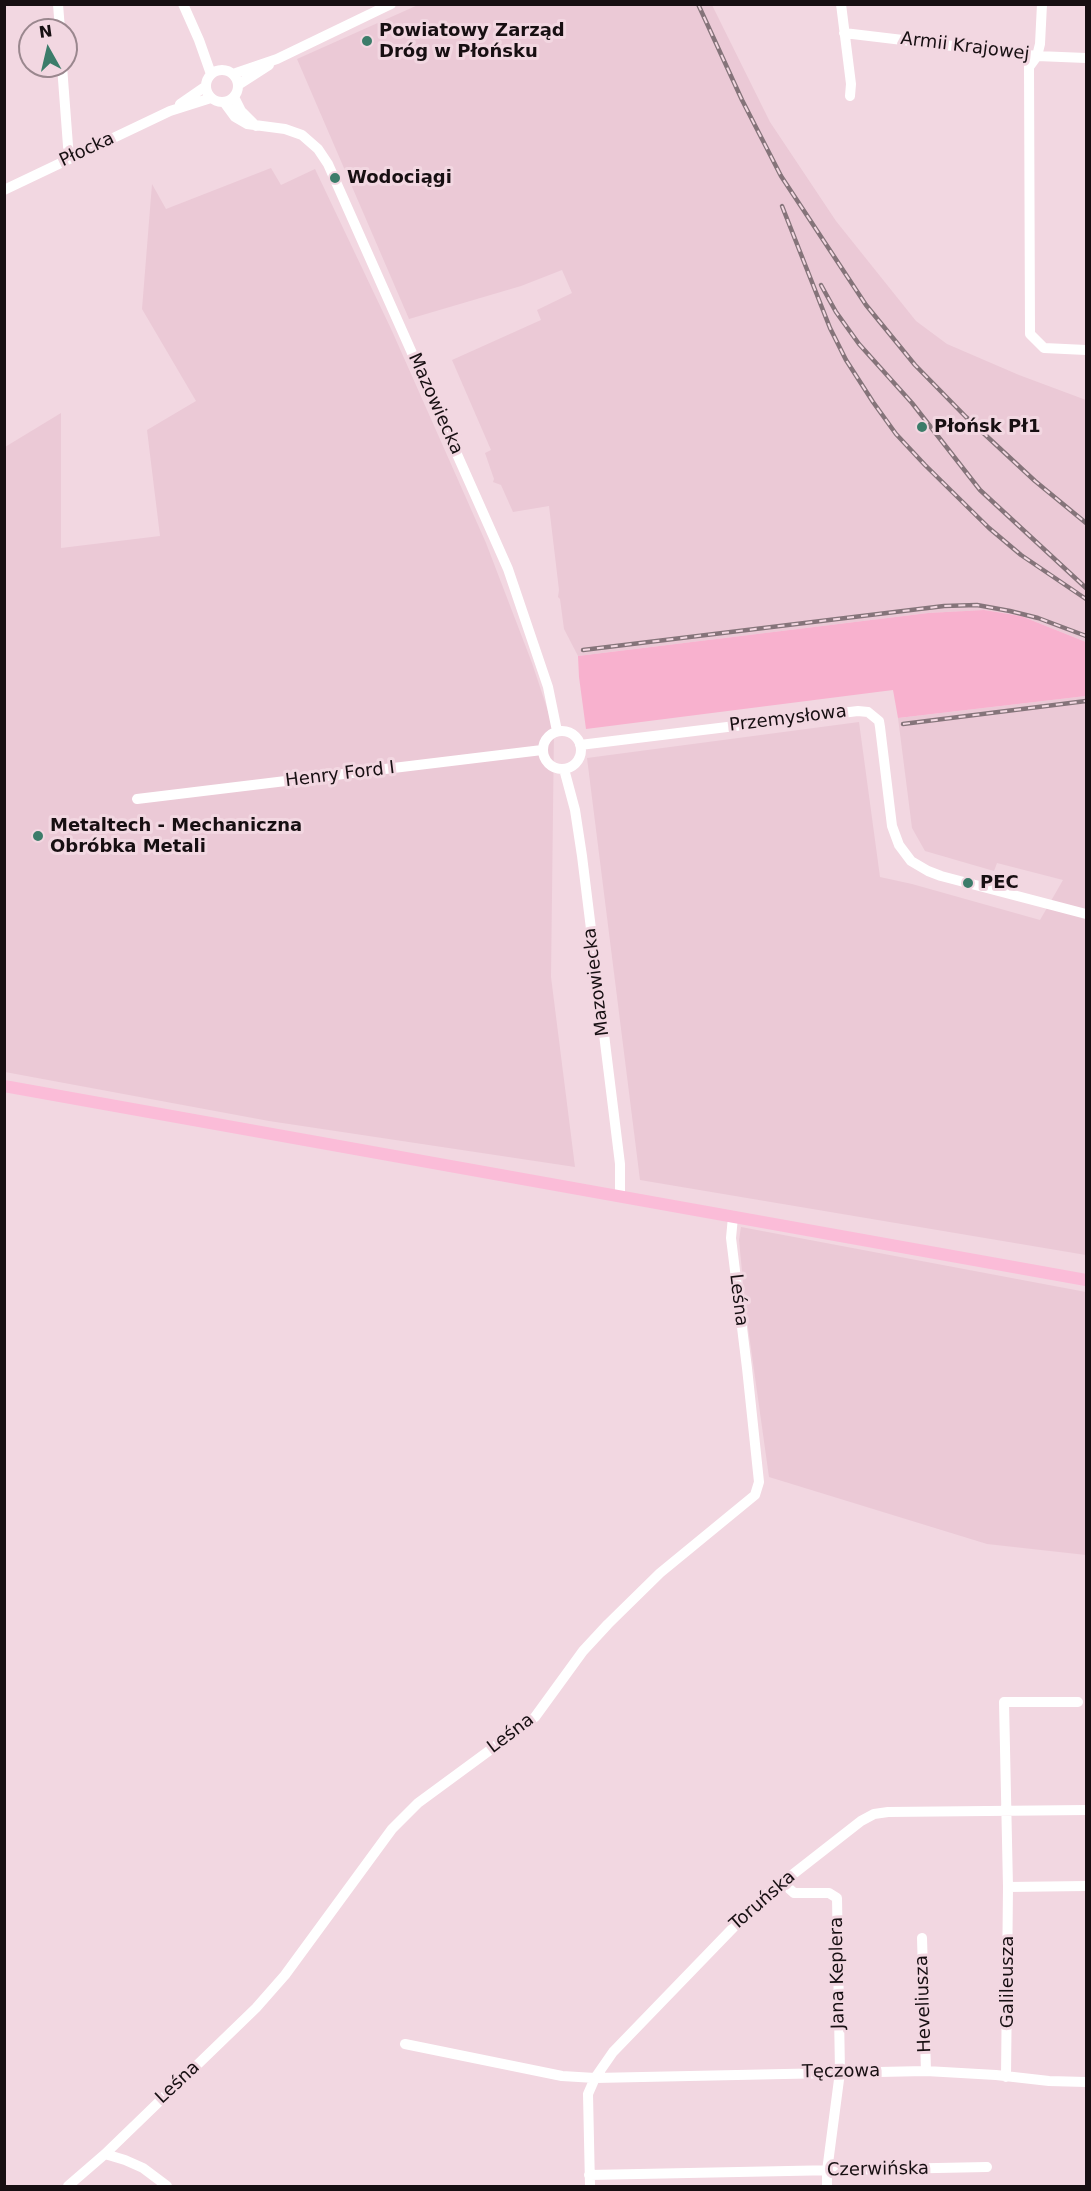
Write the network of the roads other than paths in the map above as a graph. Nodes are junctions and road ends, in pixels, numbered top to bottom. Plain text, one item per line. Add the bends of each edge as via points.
1 (183, 4) edge
2 (391, 4) edge
3 (841, 4) edge
4 (1042, 4) edge
5 (844, 33) junction
6 (1037, 56) junction
7 (1086, 58) edge
8 (277, 59) junction
9 (215, 72) junction
10 (233, 74) junction
11 (63, 78) edge
12 (238, 85) junction
13 (206, 86) junction
14 (850, 96) dead end
15 (211, 98) junction
16 (229, 99) junction
17 (170, 111) junction
18 (69, 159) junction
19 (4, 190) edge
20 (1086, 350) edge
21 (557, 731) junction
22 (580, 745) junction
23 (542, 750) junction
24 (564, 769) junction
25 (137, 799) dead end
26 (1086, 914) edge
27 (4, 1086) edge
28 (620, 1197) junction
29 (733, 1217) junction
30 (1086, 1280) edge
31 (1078, 1702) dead end
32 (1086, 1809) edge
33 (1007, 1810) junction
34 (782, 1882) junction
35 (1086, 1886) edge
36 (1008, 1887) junction
37 (922, 1938) dead end
38 (405, 2044) dead end
39 (926, 2071) junction
40 (840, 2072) junction
41 (1006, 2077) junction
42 (595, 2078) junction
43 (1086, 2082) edge
44 (105, 2154) junction
45 (987, 2167) dead end
46 (827, 2171) junction
47 (590, 2181) edge
48 (68, 2187) edge
49 (167, 2187) edge
50 (827, 2187) edge

1 - 9 street
2 - 8 street
3 - 5 street
4 - 6 street
5 - 6 street, Armii Krajowej
5 - 14 street
6 - 7 street, Armii Krajowej
6 - 20 street via 1029,67 1030,334 1044,348
8 - 10 street
8 - 12 street
9 - 10 street
9 - 13 street
10 - 12 street
11 - 18 street
12 - 16 street
13 - 15 street
13 - 17 street, Płocka
15 - 16 street
15 - 17 street, Płocka
16 - 21 street, Mazowiecka via 240,121 302,135 328,164 510,572 548,687
17 - 18 street, Płocka
18 - 19 street, Płocka
21 - 22 street via 572,733
21 - 23 street via 545,740
22 - 24 street via 576,763
22 - 26 street, Przemysłowa via 868,712 879,721 892,826 911,861 941,876
23 - 24 street via 547,763
23 - 25 street, Henry Ford I
24 - 28 street, Mazowiecka via 582,856 620,1164
27 - 28 main road
28 - 29 main road
29 - 30 main road
29 - 44 street, Leśna via 730,1238 759,1482 755,1495 660,1573 608,1624 535,1717 418,1803 392,1829 285,1975 256,2008
31 - 33 street via 1004,1702
32 - 33 street, Toruńska
33 - 34 street, Toruńska via 874,1814
33 - 36 street, Galileusza
34 - 40 street, Jana Keplera via 794,1893 829,1893 837,1898
34 - 42 street, Toruńska via 685,1976 613,2052
35 - 36 street
36 - 41 street, Galileusza
37 - 39 street, Heveliusza
38 - 42 street, Tęczowa via 562,2076
39 - 40 street, Tęczowa
39 - 41 street, Tęczowa
40 - 42 street, Tęczowa
40 - 46 street
41 - 43 street, Tęczowa
42 - 47 street, Toruńska via 588,2094
44 - 48 street, Leśna
44 - 49 street via 143,2168
45 - 46 street, Czerwińska
46 - 47 street, Czerwińska
46 - 50 street

